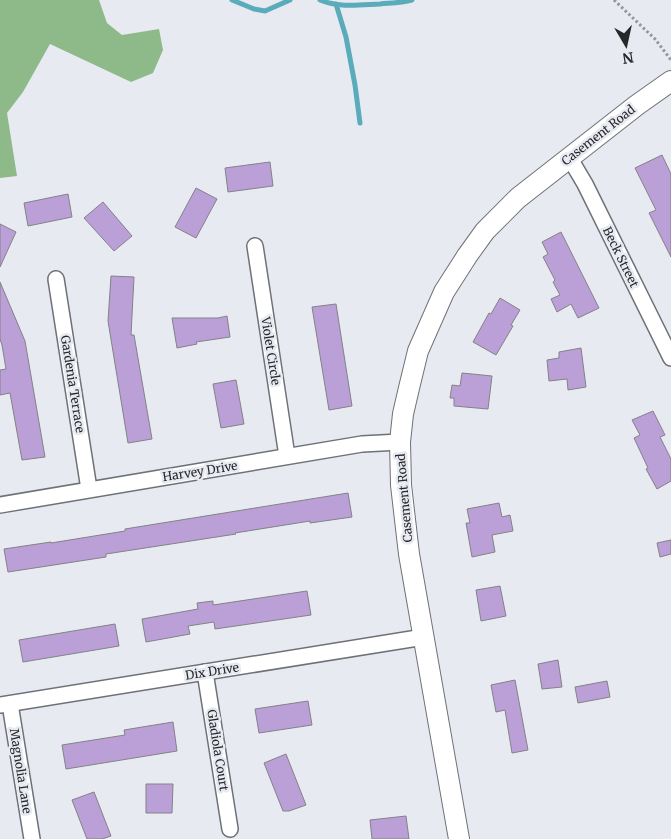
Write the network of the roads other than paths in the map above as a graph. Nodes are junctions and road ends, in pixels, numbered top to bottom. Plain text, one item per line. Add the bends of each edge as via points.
1 (671, 81) edge
2 (569, 157) junction
3 (255, 246) dead end
4 (56, 279) dead end
5 (671, 358) edge
6 (400, 442) junction
7 (287, 456) junction
8 (89, 489) junction
9 (0, 505) edge
10 (424, 636) junction
11 (205, 672) junction
12 (5, 705) edge
13 (230, 829) dead end
14 (32, 839) edge
15 (459, 839) edge

1 - 2 street, Casement Road
2 - 5 street, Beck Street
2 - 6 street, Casement Road via 518,198 486,231 444,292 418,351
3 - 7 street, Violet Circle
4 - 8 street, Gardenia Terrace
6 - 7 street, Harvey Drive via 362,444
6 - 10 street, Casement Road via 408,545
7 - 8 street, Harvey Drive
8 - 9 street, Harvey Drive
10 - 11 street, Dix Drive
10 - 15 street, Casement Road
11 - 12 street, Dix Drive
11 - 13 street, Gladiola Court
12 - 14 street, Magnolia Lane

